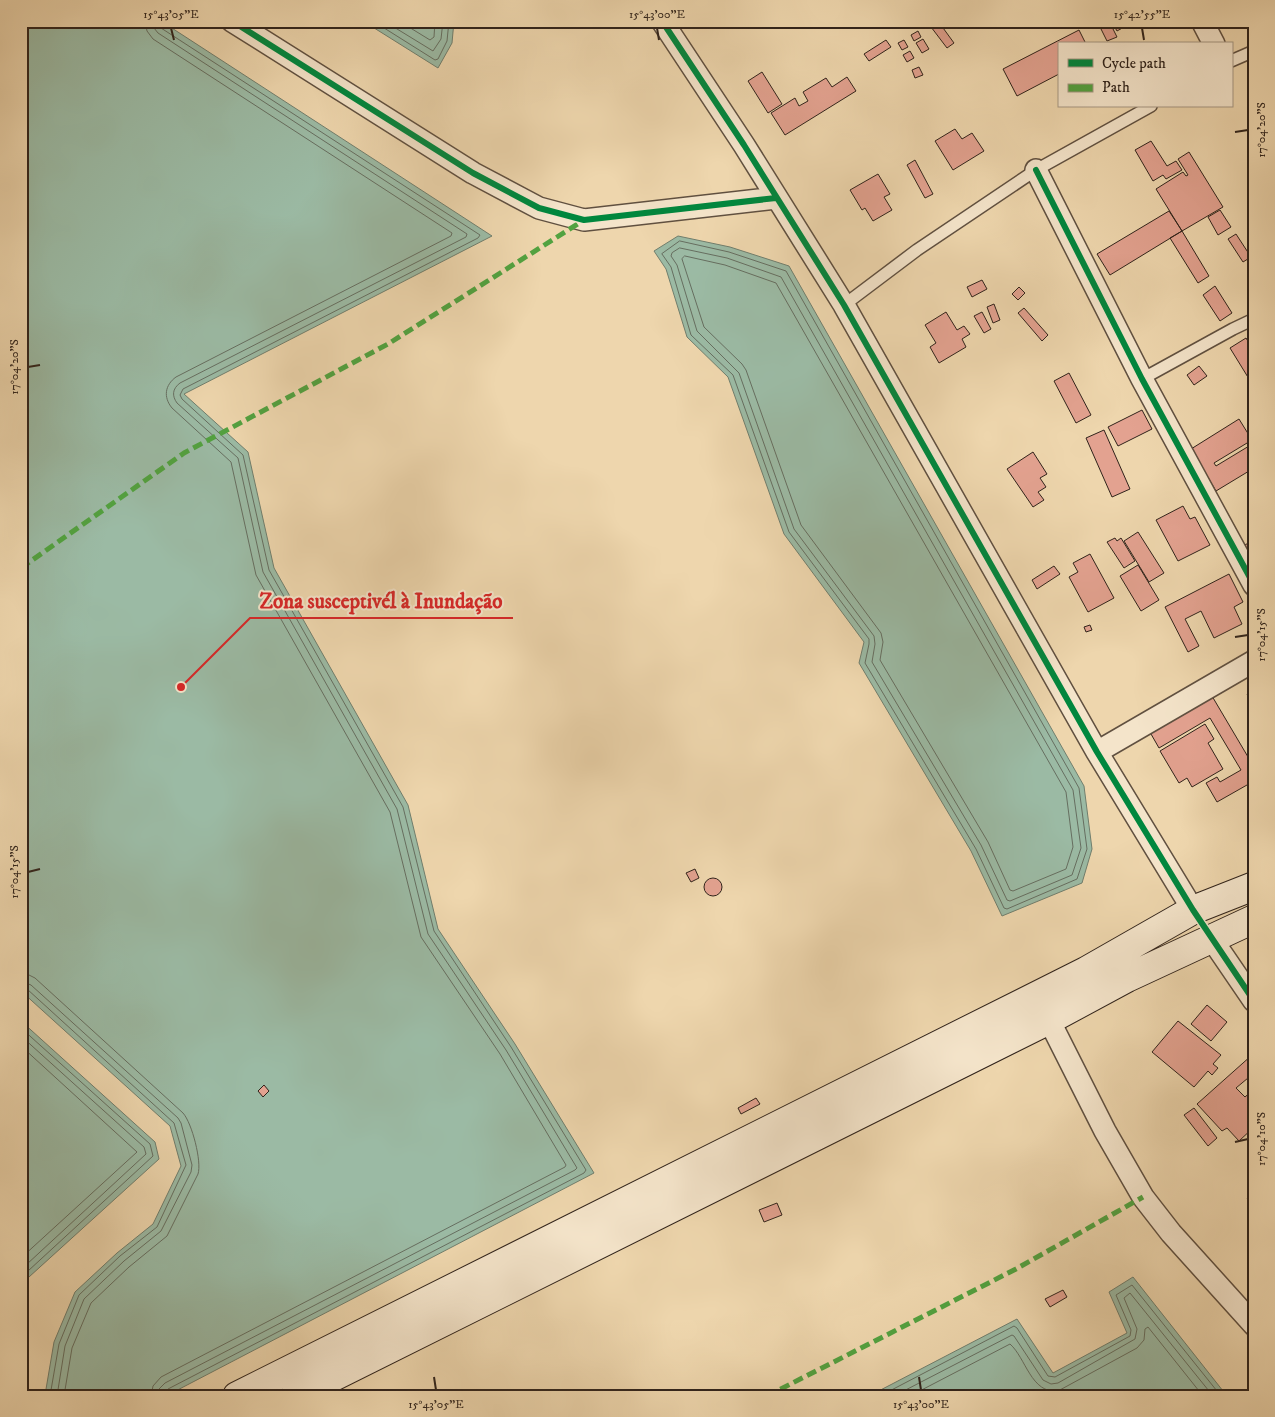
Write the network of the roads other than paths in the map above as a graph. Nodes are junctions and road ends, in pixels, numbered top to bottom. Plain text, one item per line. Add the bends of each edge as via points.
1 (232, 21) edge
2 (662, 21) edge
3 (1202, 21) edge
4 (1213, 42) edge
5 (1254, 51) edge
6 (1232, 61) edge
7 (1147, 108) edge
8 (1036, 170) junction
9 (776, 198) junction
10 (844, 305) junction
11 (1254, 320) edge
12 (1142, 379) junction
13 (1254, 585) edge
14 (1254, 661) edge
15 (1097, 752) junction
16 (1254, 886) edge
17 (1193, 910) junction
18 (1254, 919) edge
19 (1211, 938) junction
20 (1254, 1001) edge
21 (1049, 1020) junction
22 (1254, 1325) edge
23 (237, 1396) edge
24 (295, 1396) edge

1 - 9 street via 473,173 539,208 584,220
2 - 9 street
3 - 4 street
5 - 6 lane
7 - 8 lane
8 - 10 lane
8 - 12 street
9 - 10 street
10 - 15 street
11 - 12 lane
12 - 13 street
14 - 15 street
15 - 17 street
16 - 17 main road
17 - 19 main road
17 - 23 main road via 1086,971
18 - 19 main road
19 - 20 street
19 - 21 main road
21 - 22 street via 1105,1131 1143,1196 1170,1233
21 - 24 main road

